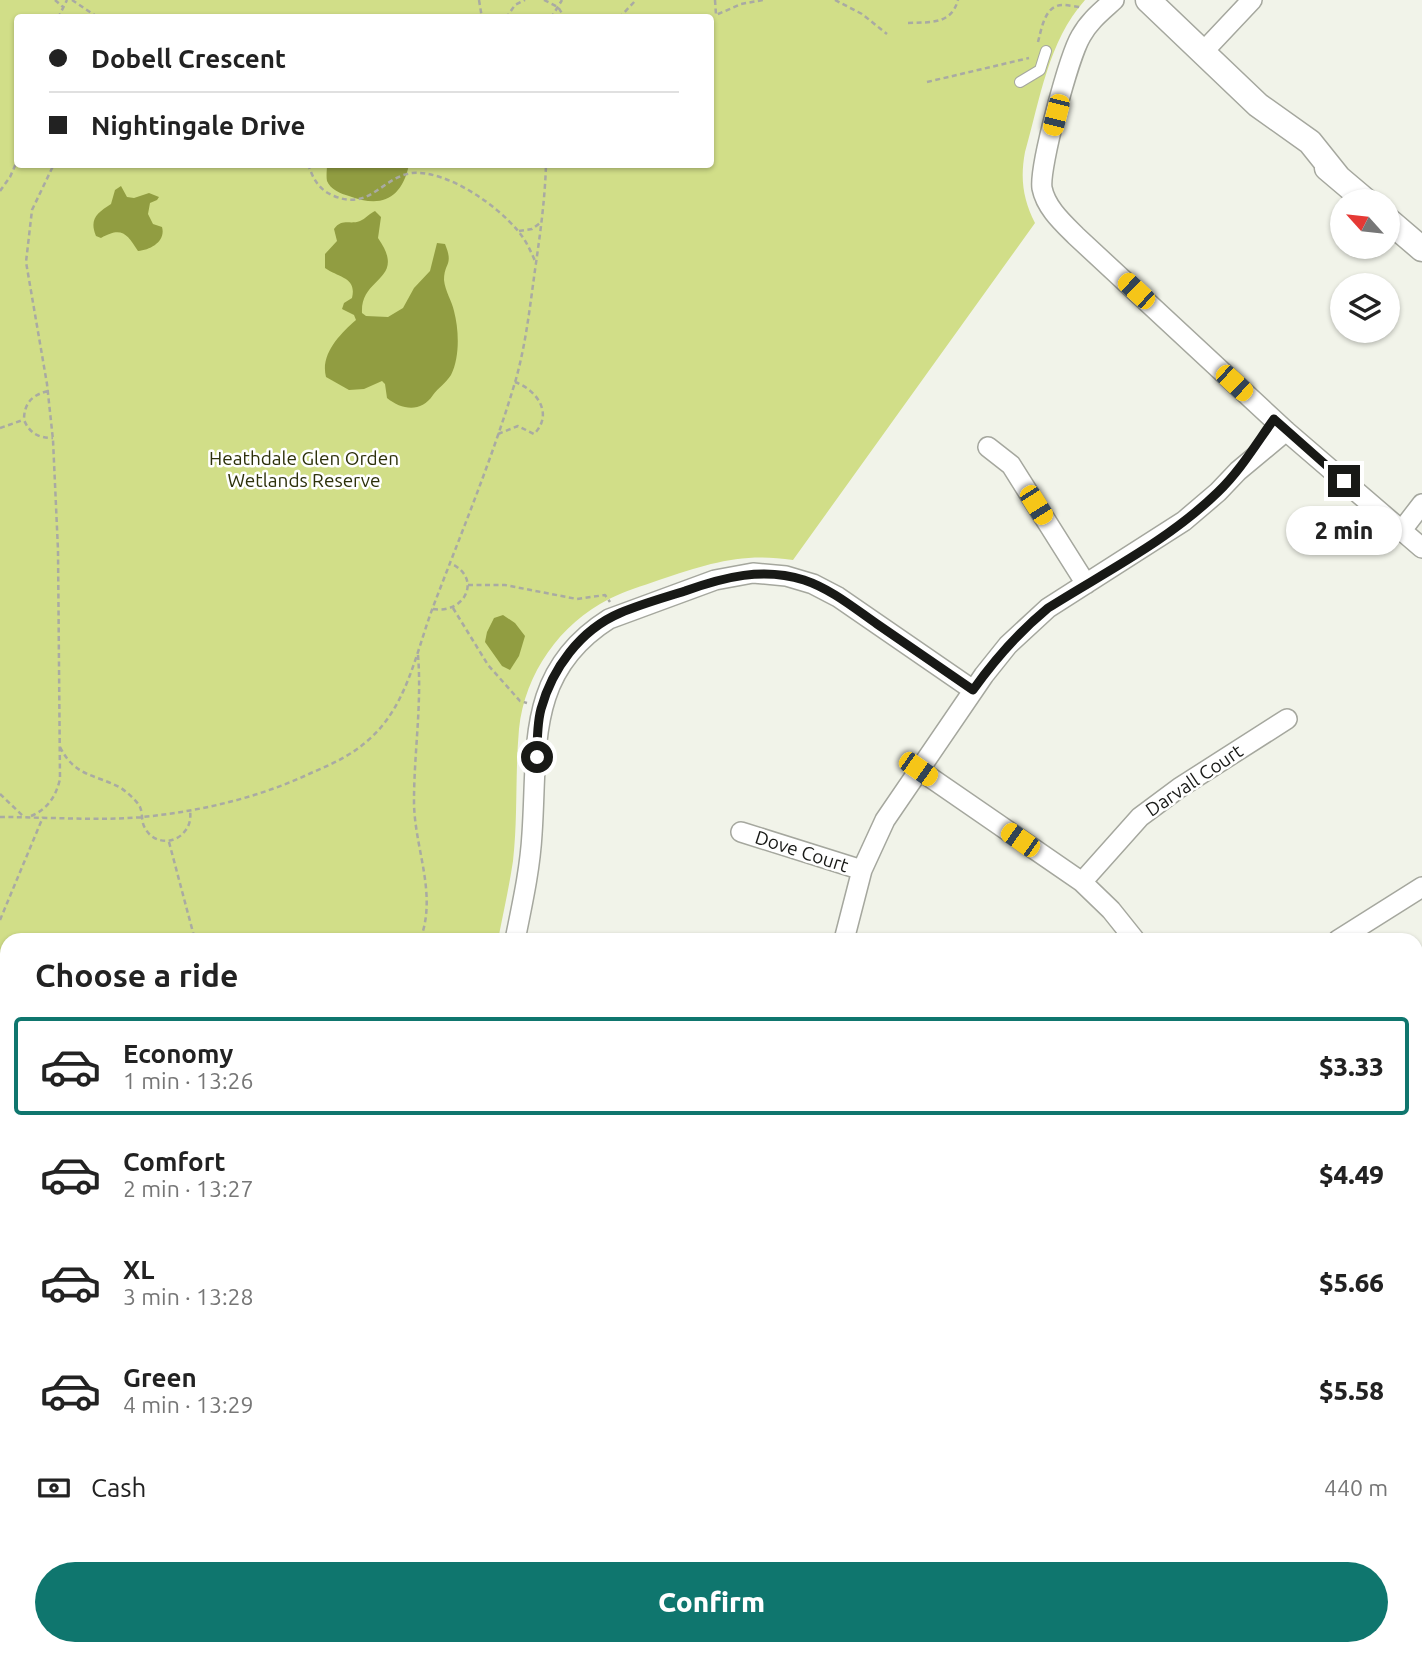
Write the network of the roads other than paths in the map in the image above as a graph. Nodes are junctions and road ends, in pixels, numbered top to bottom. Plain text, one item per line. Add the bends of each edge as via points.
1 (1114, 0) edge
2 (1148, 0) edge
3 (1252, 0) edge
4 (1046, 51) dead end
5 (1202, 53) junction
6 (1020, 82) dead end
7 (1352, 189) edge
8 (1400, 230) edge
9 (1422, 249) edge
10 (1280, 425) junction
11 (988, 447) dead end
12 (1422, 504) edge
13 (1402, 530) junction
14 (1422, 548) edge
15 (1086, 584) junction
16 (973, 690) junction
17 (1287, 719) dead end
18 (918, 769) junction
19 (741, 832) dead end
20 (862, 870) junction
21 (1082, 882) junction
22 (1422, 887) edge
23 (516, 933) edge
24 (846, 933) edge
25 (1129, 933) edge
26 (1349, 933) edge

1 - 10 street via 1087,26 1073,51 1041,177 1045,197 1066,227
2 - 5 street
3 - 5 street
4 - 6 lane via 1040,70
5 - 7 street via 1258,105 1286,141
8 - 9 street
10 - 13 street
10 - 15 street via 1201,508
11 - 15 street via 1011,465
12 - 13 street
13 - 14 street
15 - 16 street via 1020,632
16 - 18 street
16 - 23 street via 838,597 786,576 754,573 715,580 619,614 595,628 570,652 553,678 542,708 532,837
17 - 21 street, Darvall Court via 1140,817
18 - 20 street via 885,820
18 - 21 street
19 - 20 street, Dove Court
20 - 24 street
21 - 25 street
22 - 26 street

